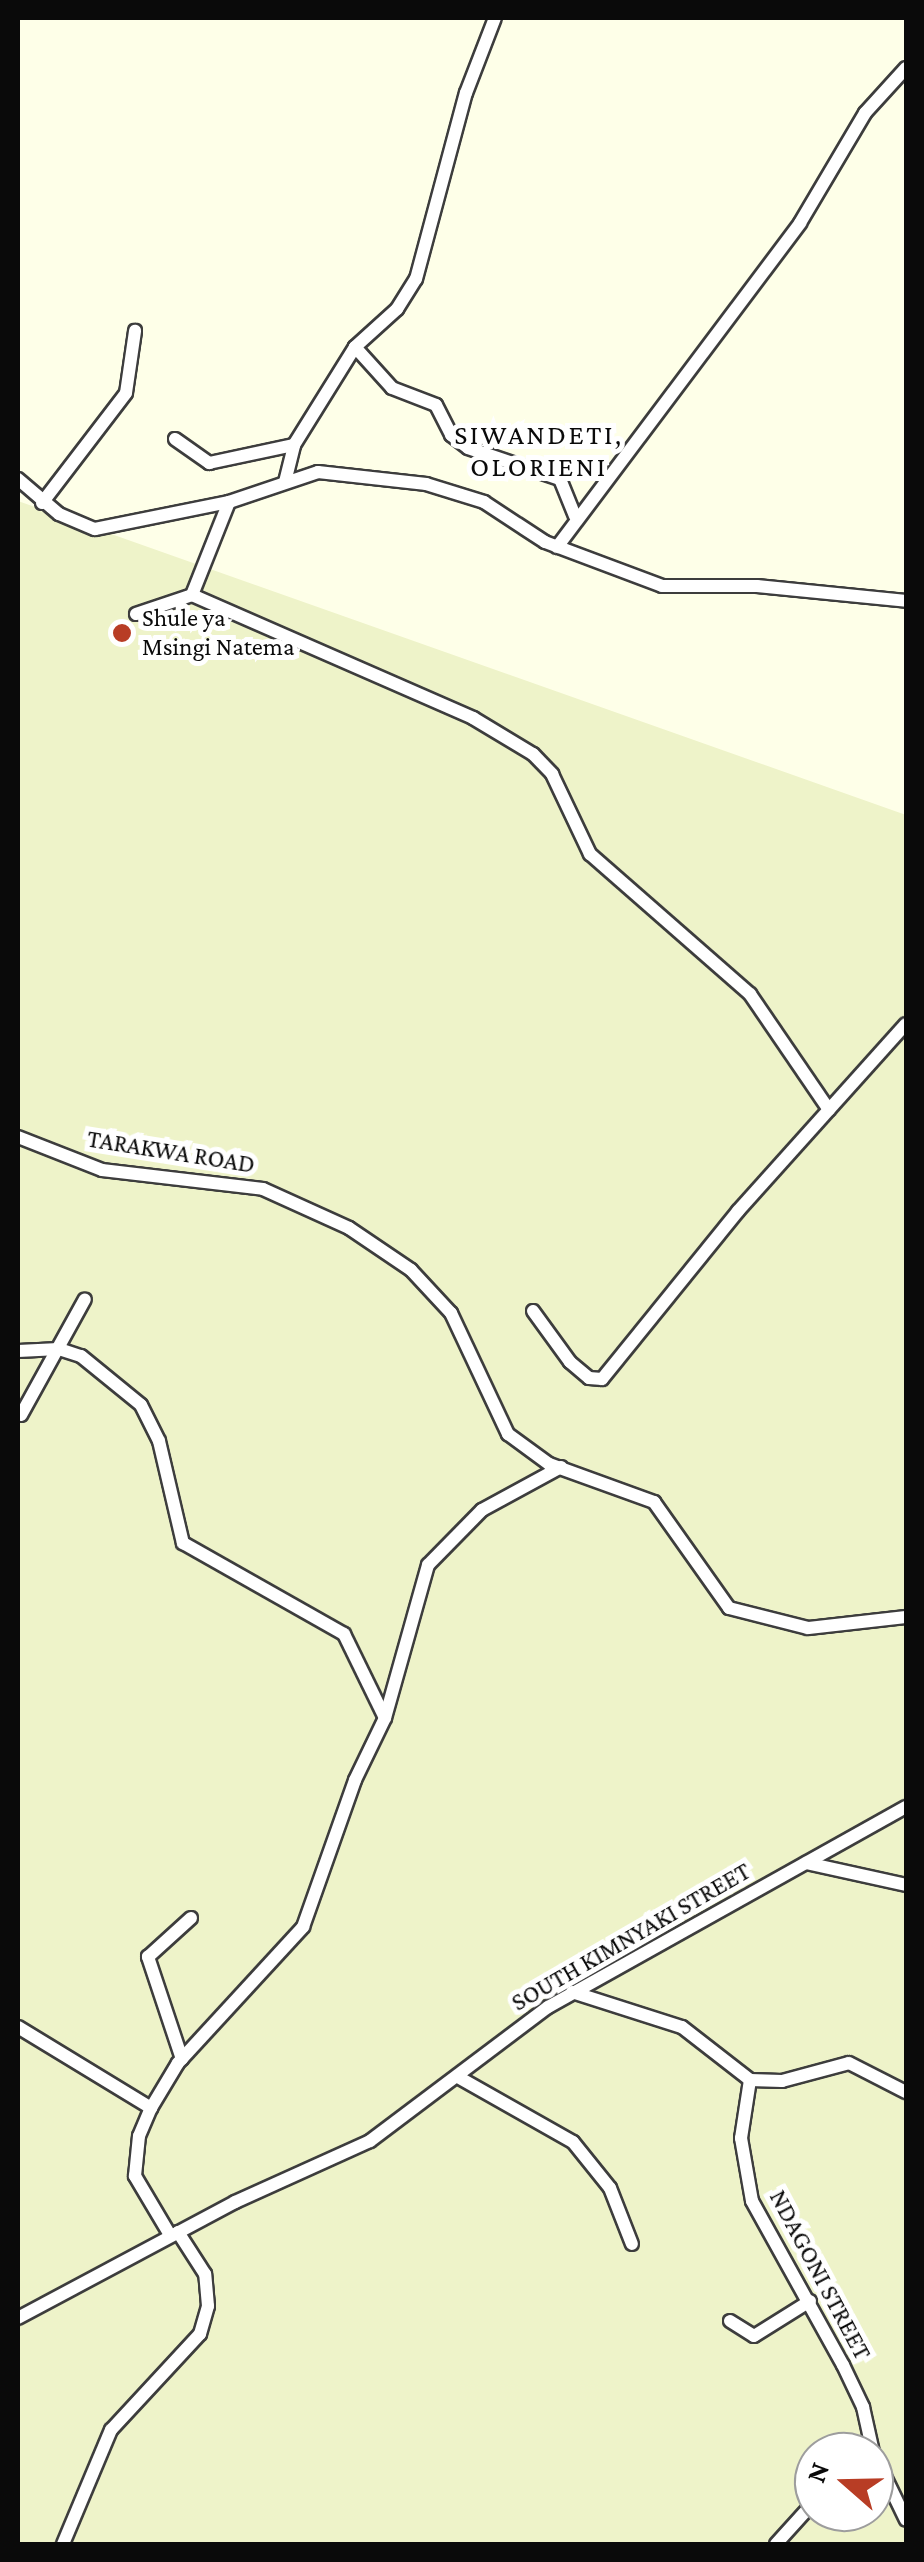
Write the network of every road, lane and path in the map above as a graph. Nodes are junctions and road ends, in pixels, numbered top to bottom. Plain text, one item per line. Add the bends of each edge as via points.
1 (495, 18) edge
2 (906, 68) edge
3 (136, 331) dead end
4 (355, 348) junction
5 (175, 440) dead end
6 (294, 445) junction
7 (18, 480) edge
8 (285, 482) junction
9 (42, 502) junction
10 (229, 502) junction
11 (575, 516) junction
12 (557, 547) junction
13 (192, 595) junction
14 (906, 600) edge
15 (136, 614) dead end
16 (906, 1024) edge
17 (828, 1110) junction
18 (18, 1138) edge
19 (85, 1299) dead end
20 (533, 1312) dead end
21 (59, 1349) junction
22 (18, 1351) edge
23 (22, 1415) dead end
24 (560, 1467) junction
25 (906, 1616) edge
26 (386, 1718) junction
27 (906, 1806) edge
28 (806, 1863) junction
29 (906, 1885) edge
30 (191, 1918) dead end
31 (572, 1992) junction
32 (18, 2028) edge
33 (182, 2058) junction
34 (458, 2077) junction
35 (750, 2080) junction
36 (906, 2092) edge
37 (151, 2108) junction
38 (174, 2234) junction
39 (632, 2244) dead end
40 (810, 2301) junction
41 (18, 2318) edge
42 (730, 2320) dead end
43 (869, 2432) edge
44 (894, 2495) edge
45 (906, 2520) edge
46 (794, 2524) edge
47 (63, 2544) edge
48 (776, 2544) edge

1 - 4 street via 466,94 416,279 398,309
2 - 11 street via 865,113 800,223
3 - 9 street via 126,393
4 - 6 street
4 - 11 street via 392,388 436,405 451,435 468,448 560,479
5 - 6 street via 209,463
6 - 8 street
7 - 9 street
8 - 10 street
8 - 12 street via 318,472 426,484 484,502
9 - 10 street via 94,529
10 - 13 street
11 - 12 street
12 - 14 street via 662,586 757,586
13 - 15 street
13 - 17 street via 473,718 533,754 552,774 590,854 741,984
16 - 17 street
17 - 20 street via 602,1379 589,1378 570,1362
18 - 24 street, TARAKWA ROAD via 102,1170 264,1189 374,1241 451,1313 508,1434
19 - 21 street
21 - 22 street
21 - 23 street
21 - 26 street via 103,1370 151,1419 183,1543 344,1634
24 - 25 street, TARAKWA ROAD via 654,1502 719,1600 740,1614 825,1628
24 - 26 street via 482,1510 428,1565
26 - 33 street via 355,1780 303,1927
27 - 28 street, SOUTH KIMNYAKI STREET
28 - 29 street
28 - 31 street, SOUTH KIMNYAKI STREET
30 - 33 street via 148,1957
31 - 34 street, SOUTH KIMNYAKI STREET
31 - 35 street via 682,2027
32 - 37 street
33 - 37 street
34 - 38 street, SOUTH KIMNYAKI STREET via 370,2141
34 - 39 street via 573,2142 610,2188
35 - 36 street via 782,2081 849,2063
35 - 40 street, NDAGONI STREET via 741,2138 744,2173 752,2201
37 - 38 street via 139,2136 135,2176
38 - 41 street, SOUTH KIMNYAKI STREET
38 - 47 street via 205,2274 208,2306 200,2334 111,2430
40 - 42 street via 754,2336
40 - 43 street, NDAGONI STREET via 863,2407
44 - 45 street, NDAGONI STREET
46 - 48 street

